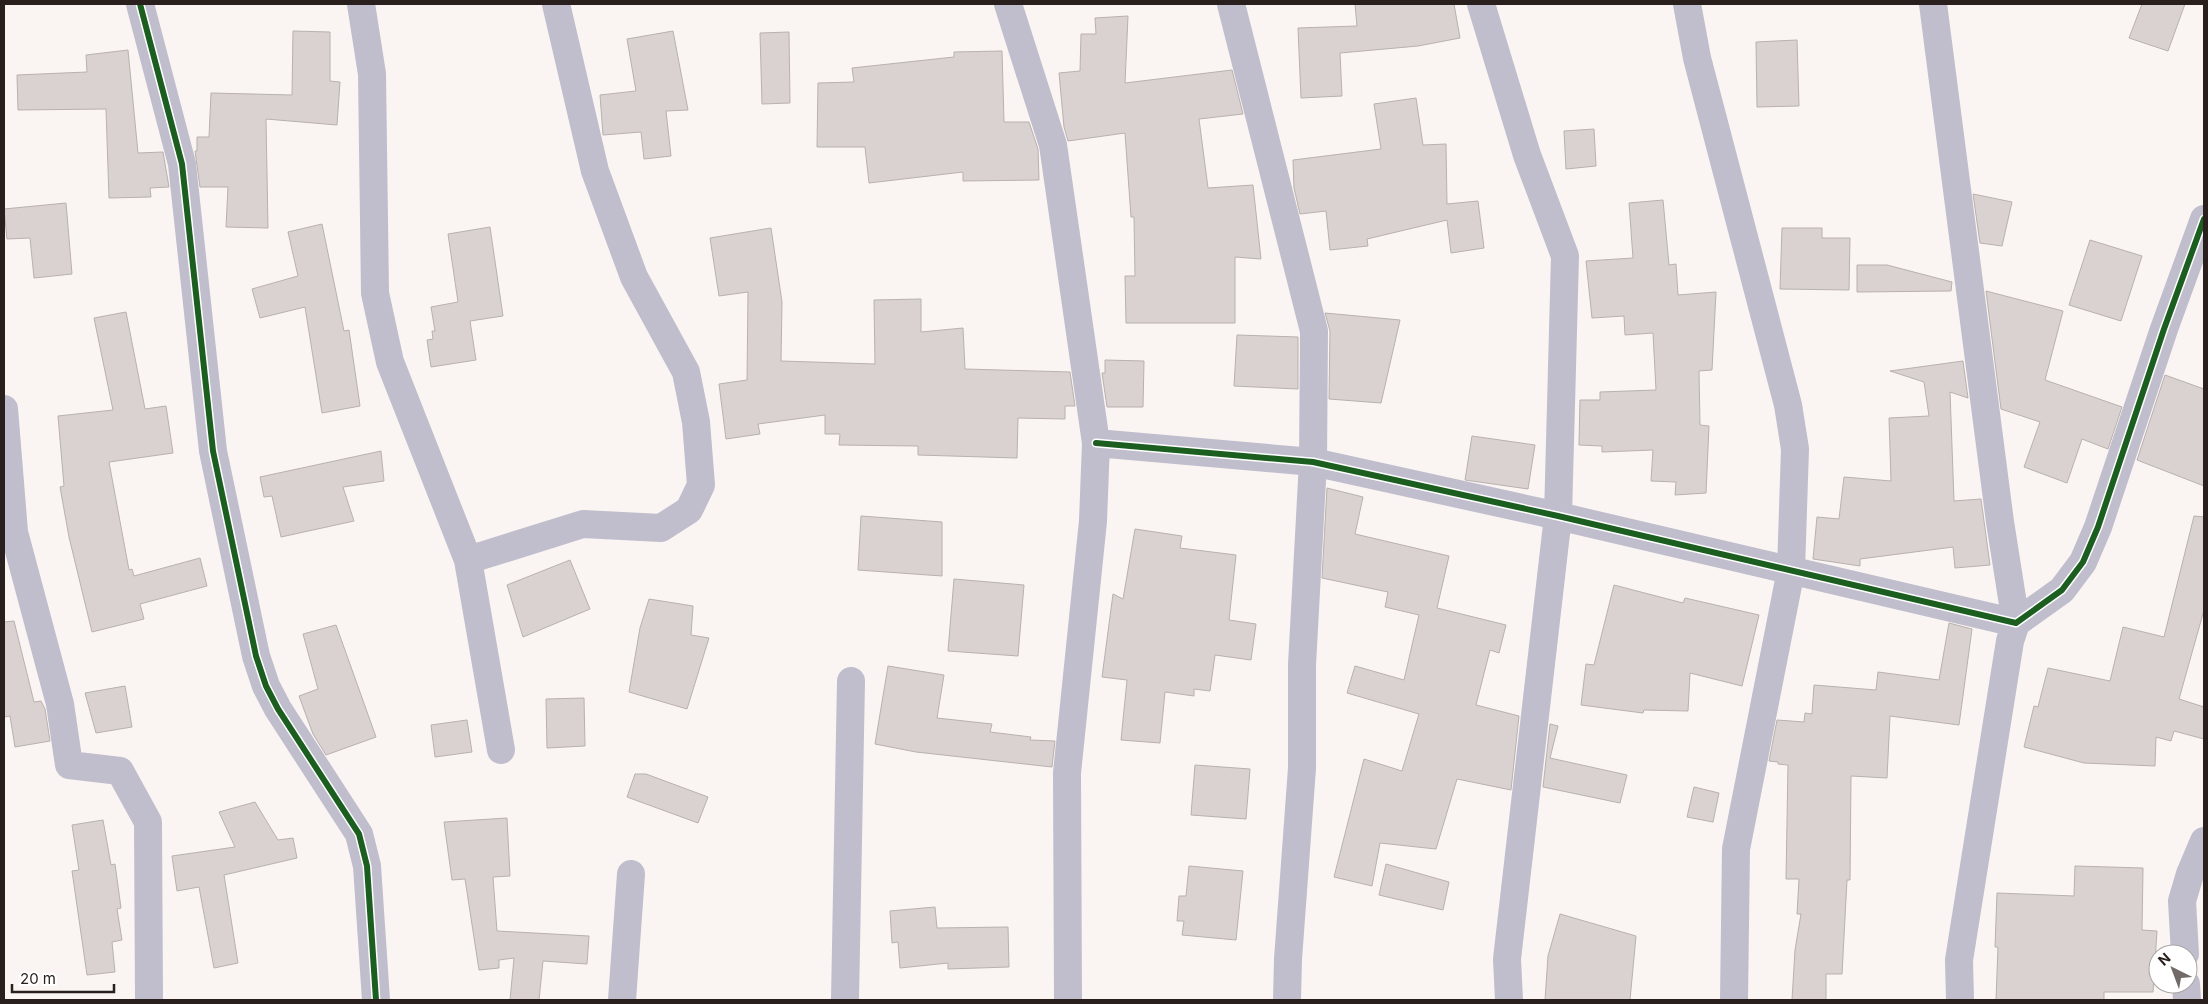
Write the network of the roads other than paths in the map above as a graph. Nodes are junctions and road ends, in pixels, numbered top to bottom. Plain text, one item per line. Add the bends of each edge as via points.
1 (140, 4) edge
2 (361, 4) edge
3 (556, 4) edge
4 (1008, 4) edge
5 (1231, 4) edge
6 (1481, 4) edge
7 (1687, 4) edge
8 (1934, 4) edge
9 (2204, 218) edge
10 (4, 409) edge
11 (1096, 443) junction
12 (1312, 462) junction
13 (1558, 516) junction
14 (468, 560) junction
15 (1791, 570) junction
16 (2016, 623) junction
17 (851, 681) dead end
18 (501, 750) dead end
19 (2204, 841) edge
20 (631, 874) dead end
21 (2184, 944) edge
22 (149, 1000) edge
23 (376, 1000) edge
24 (622, 1000) edge
25 (845, 1000) edge
26 (1068, 1000) edge
27 (1287, 1000) edge
28 (1509, 1000) edge
29 (1734, 1000) edge
30 (1960, 1000) edge

1 - 23 street via 182,164 213,451 256,656 278,709 359,834 367,866
2 - 14 street via 372,74 375,293 390,362
3 - 14 street via 595,171 634,277 686,372 696,422 701,485 689,510 661,528 583,524
4 - 11 street via 1053,145
5 - 12 street via 1314,331
6 - 13 street via 1527,154 1565,256
7 - 15 street via 1697,58 1788,406 1795,449
8 - 16 street via 2000,522
9 - 16 street via 2098,528 2083,562 2062,590
10 - 22 street via 14,532 60,704 69,765 120,771 148,822
11 - 12 street
11 - 26 street via 1092,521 1067,773
12 - 13 street
12 - 27 street via 1302,665 1302,768
13 - 15 street
13 - 28 street via 1507,959
14 - 18 street
15 - 16 street
15 - 29 street via 1736,849
16 - 30 street via 2010,641 1959,960
17 - 25 street
19 - 21 street via 2182,901
20 - 24 street

